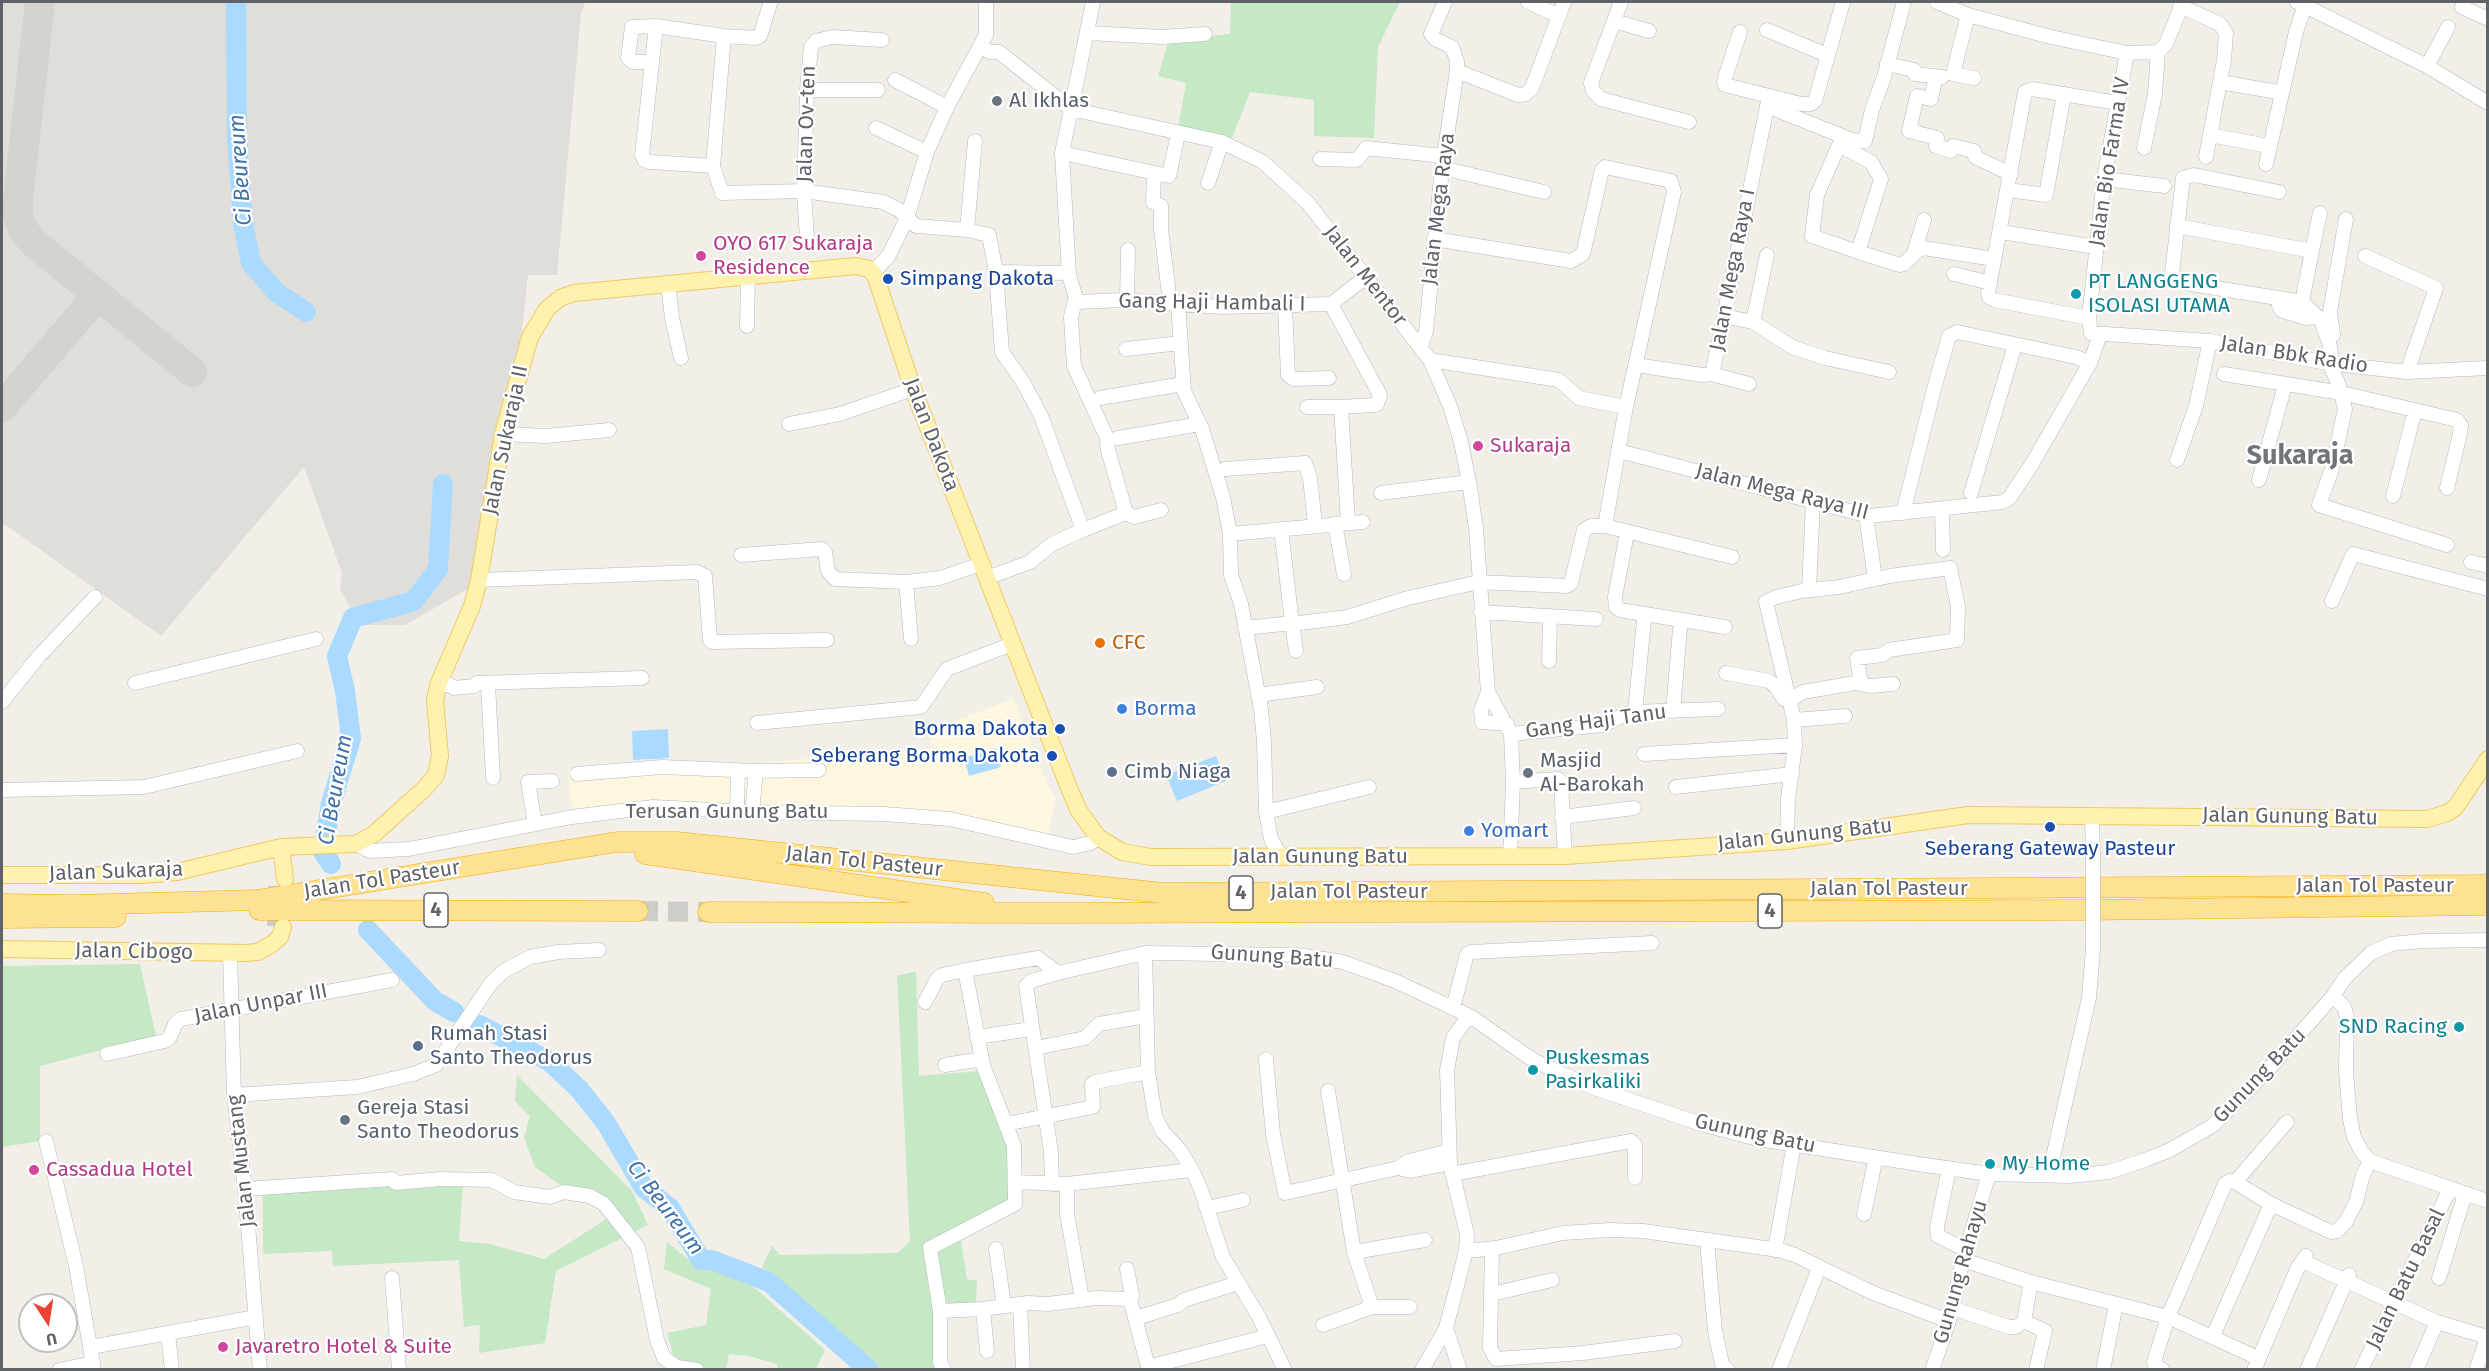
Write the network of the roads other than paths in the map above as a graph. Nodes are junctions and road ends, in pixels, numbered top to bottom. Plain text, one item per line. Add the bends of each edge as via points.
1 (986, 2) edge
2 (1094, 2) edge
3 (1445, 2) edge
4 (1528, 2) edge
5 (1564, 2) edge
6 (1621, 2) edge
7 (1843, 2) edge
8 (1904, 2) edge
9 (1937, 2) edge
10 (2463, 2) edge
11 (771, 4) dead end
12 (2182, 4) edge
13 (2301, 4) edge
14 (1967, 10) edge
15 (1559, 16) junction
16 (2487, 18) edge
17 (1614, 21) junction
18 (656, 26) junction
19 (2448, 27) dead end
20 (1767, 30) dead end
21 (1649, 32) dead end
22 (1740, 32) dead end
23 (1089, 33) junction
24 (1205, 34) dead end
25 (724, 36) junction
26 (882, 40) dead end
27 (983, 41) junction
28 (2158, 51) junction
29 (2127, 53) junction
30 (1827, 55) junction
31 (651, 62) junction
32 (1887, 64) junction
33 (2427, 66) junction
34 (1457, 71) junction
35 (1953, 74) junction
36 (1936, 76) junction
37 (1974, 78) dead end
38 (895, 80) dead end
39 (2220, 82) junction
40 (807, 90) junction
41 (878, 90) dead end
42 (2278, 92) dead end
43 (2064, 94) junction
44 (1768, 102) junction
45 (2118, 103) junction
46 (2487, 103) edge
47 (947, 107) junction
48 (1071, 109) junction
49 (1689, 122) dead end
50 (876, 128) dead end
51 (1178, 134) junction
52 (2210, 135) junction
53 (975, 141) dead end
54 (1222, 142) junction
55 (2263, 145) dead end
56 (2144, 148) dead end
57 (927, 152) junction
58 (1062, 153) junction
59 (2206, 157) dead end
60 (1320, 159) dead end
61 (1443, 162) junction
62 (2266, 164) dead end
63 (713, 166) junction
64 (1154, 174) junction
65 (2011, 174) junction
66 (2104, 179) junction
67 (1208, 183) dead end
68 (2164, 186) dead end
69 (2008, 190) junction
70 (804, 191) junction
71 (1544, 192) dead end
72 (2279, 192) dead end
73 (2320, 213) dead end
74 (908, 218) junction
75 (2346, 219) dead end
76 (1924, 220) dead end
77 (2177, 226) junction
78 (967, 230) junction
79 (2001, 232) junction
80 (807, 239) dead end
81 (1434, 239) junction
82 (2096, 247) junction
83 (1128, 250) dead end
84 (2312, 251) junction
85 (1858, 252) junction
86 (1914, 253) junction
87 (1767, 255) dead end
88 (2365, 256) dead end
89 (1994, 259) junction
90 (996, 272) junction
91 (873, 273) junction
92 (1069, 273) junction
93 (1954, 274) dead end
94 (748, 275) junction
95 (1366, 277) junction
96 (668, 283) junction
97 (1990, 283) junction
98 (2280, 298) junction
99 (1127, 300) junction
100 (1080, 302) junction
101 (2302, 302) junction
102 (1174, 303) junction
103 (1331, 304) junction
104 (1285, 306) junction
105 (1724, 316) junction
106 (2316, 316) junction
107 (2089, 318) junction
108 (1753, 322) junction
109 (747, 326) dead end
110 (2100, 335) junction
111 (2210, 341) junction
112 (1180, 343) junction
113 (2015, 345) junction
114 (1421, 346) junction
115 (1126, 350) dead end
116 (681, 358) dead end
117 (1430, 360) junction
118 (2090, 363) junction
119 (2332, 363) junction
120 (1636, 365) junction
121 (2487, 368) edge
122 (1889, 372) dead end
123 (2407, 372) junction
124 (1711, 374) junction
125 (2224, 374) dead end
126 (1329, 378) dead end
127 (1183, 384) junction
128 (1749, 384) dead end
129 (2285, 385) junction
130 (913, 389) junction
131 (2342, 393) junction
132 (1100, 398) dead end
133 (1307, 407) dead end
134 (1341, 407) junction
135 (1626, 407) junction
136 (2415, 410) junction
137 (789, 424) dead end
138 (1200, 424) junction
139 (609, 430) dead end
140 (503, 434) junction
141 (1112, 439) junction
142 (1619, 451) junction
143 (2177, 460) dead end
144 (1225, 469) dead end
145 (2259, 480) dead end
146 (1469, 482) junction
147 (2447, 488) dead end
148 (1381, 493) dead end
149 (1971, 493) dead end
150 (2393, 496) dead end
151 (1813, 500) junction
152 (1161, 510) dead end
153 (1942, 510) junction
154 (1126, 513) junction
155 (1903, 513) junction
156 (1866, 515) junction
157 (1080, 522) dead end
158 (1363, 522) dead end
159 (1342, 523) junction
160 (1315, 524) junction
161 (1605, 526) junction
162 (1281, 529) junction
163 (1627, 532) junction
164 (1230, 534) junction
165 (2447, 546) dead end
166 (1943, 550) dead end
167 (741, 555) dead end
168 (1732, 557) dead end
169 (2470, 562) dead end
170 (2487, 566) edge
171 (984, 571) junction
172 (1344, 573) dead end
173 (1875, 579) junction
174 (479, 580) junction
175 (906, 582) junction
176 (1479, 582) junction
177 (2487, 589) edge
178 (1809, 590) junction
179 (95, 597) dead end
180 (2332, 602) dead end
181 (1480, 612) junction
182 (1550, 616) junction
183 (1596, 619) dead end
184 (1644, 621) dead end
185 (1292, 623) junction
186 (1725, 627) dead end
187 (1245, 628) junction
188 (1680, 629) dead end
189 (315, 639) dead end
190 (911, 639) dead end
191 (827, 640) dead end
192 (1012, 644) junction
193 (1296, 651) dead end
194 (1549, 661) dead end
195 (1726, 673) dead end
196 (642, 678) dead end
197 (135, 683) dead end
198 (483, 683) junction
199 (1861, 684) junction
200 (1893, 684) dead end
201 (444, 685) junction
202 (1317, 687) dead end
203 (1258, 695) junction
204 (1790, 700) junction
205 (2, 702) edge
206 (1718, 709) dead end
207 (1673, 711) junction
208 (1635, 712) junction
209 (1845, 716) dead end
210 (1794, 720) junction
211 (756, 723) dead end
212 (1509, 729) junction
213 (1795, 744) junction
214 (297, 751) dead end
215 (1644, 754) dead end
216 (2487, 759) edge
217 (738, 770) junction
218 (819, 770) dead end
219 (756, 771) junction
220 (577, 774) dead end
221 (1792, 774) junction
222 (493, 778) dead end
223 (552, 781) dead end
224 (1513, 782) junction
225 (1369, 787) dead end
226 (1676, 787) dead end
227 (2, 790) edge
228 (1634, 808) dead end
229 (737, 811) junction
230 (752, 812) junction
231 (1266, 812) junction
232 (2092, 816) junction
233 (1563, 817) junction
234 (535, 825) junction
235 (1098, 837) junction
236 (1787, 841) junction
237 (359, 842) junction
238 (281, 847) junction
239 (1565, 856) junction
240 (1281, 857) junction
241 (1510, 857) junction
242 (282, 874) tunnel mouth
243 (2, 875) edge
244 (2487, 885) edge
245 (2, 904) edge
246 (2487, 905) edge
247 (260, 910) junction
248 (638, 911) tunnel mouth
249 (708, 912) tunnel mouth
250 (1053, 914) junction
251 (2, 918) edge
252 (37, 919) junction
253 (2, 923) edge
254 (279, 926) tunnel mouth
255 (2487, 940) edge
256 (1652, 943) dead end
257 (2, 949) edge
258 (599, 950) dead end
259 (1145, 952) junction
260 (230, 953) junction
261 (965, 970) junction
262 (1058, 973) junction
263 (392, 980) dead end
264 (2333, 996) junction
265 (925, 1002) dead end
266 (1452, 1008) junction
267 (231, 1010) junction
268 (1146, 1016) junction
269 (1473, 1018) junction
270 (1031, 1029) junction
271 (977, 1037) junction
272 (1036, 1048) junction
273 (107, 1054) dead end
274 (982, 1059) junction
275 (1266, 1059) dead end
276 (945, 1065) dead end
277 (1148, 1072) junction
278 (1328, 1091) dead end
279 (234, 1095) junction
280 (1044, 1116) junction
281 (2287, 1122) dead end
282 (1006, 1124) junction
283 (46, 1141) dead end
284 (1794, 1144) junction
285 (1876, 1157) junction
286 (2370, 1161) junction
287 (1450, 1162) junction
288 (1949, 1168) junction
289 (1192, 1170) junction
290 (1989, 1174) junction
291 (2049, 1175) junction
292 (1635, 1178) dead end
293 (1015, 1182) junction
294 (1344, 1182) junction
295 (2235, 1182) junction
296 (1059, 1184) junction
297 (245, 1189) junction
298 (2450, 1189) junction
299 (2465, 1194) junction
300 (1243, 1200) dead end
301 (2487, 1201) edge
302 (1207, 1208) junction
303 (2268, 1210) dead end
304 (1864, 1214) dead end
305 (1425, 1240) dead end
306 (1707, 1241) junction
307 (996, 1249) dead end
308 (1492, 1249) junction
309 (1775, 1250) junction
310 (1466, 1251) junction
311 (1354, 1252) junction
312 (1965, 1255) junction
313 (1819, 1268) junction
314 (1127, 1269) dead end
315 (392, 1278) dead end
316 (2347, 1278) junction
317 (2439, 1278) dead end
318 (1552, 1280) dead end
319 (2031, 1282) junction
320 (1238, 1283) junction
321 (1492, 1294) junction
322 (1082, 1299) junction
323 (1130, 1299) junction
324 (2397, 1301) junction
325 (2116, 1304) junction
326 (1020, 1305) junction
327 (1004, 1306) junction
328 (1372, 1307) junction
329 (1410, 1307) dead end
330 (983, 1309) junction
331 (940, 1311) junction
332 (1950, 1315) junction
333 (256, 1317) junction
334 (2168, 1317) junction
335 (1136, 1318) junction
336 (2024, 1321) junction
337 (2437, 1322) junction
338 (1323, 1325) dead end
339 (1446, 1328) junction
340 (168, 1333) junction
341 (1268, 1336) junction
342 (2213, 1336) junction
343 (1676, 1341) dead end
344 (91, 1347) junction
345 (987, 1351) dead end
346 (2256, 1364) edge
347 (93, 1366) edge
348 (1148, 1368) edge
349 (1777, 1369) edge
350 (59, 1370) edge
351 (172, 1370) edge
352 (260, 1370) edge
353 (399, 1370) edge
354 (697, 1370) edge
355 (944, 1370) edge
356 (1023, 1370) edge
357 (1285, 1370) edge
358 (1422, 1370) edge
359 (1460, 1370) edge
360 (1728, 1370) edge
361 (1932, 1370) edge
362 (2037, 1370) edge
363 (2103, 1370) edge
364 (2163, 1370) edge
365 (2307, 1370) edge
366 (2361, 1370) edge
367 (2416, 1370) edge
368 (2476, 1370) edge

1 - 27 street
2 - 23 street
3 - 34 street via 1431,34 1452,47
4 - 15 street
5 - 15 street
6 - 17 street
7 - 30 street
8 - 32 street
9 - 14 street
10 - 16 street via 2463,8
11 - 25 street via 760,36
12 - 28 street via 2171,36
12 - 39 street via 2224,28 2227,42
13 - 33 street
13 - 62 street
14 - 29 street via 2051,37
14 - 35 street
15 - 34 street via 1532,88 1526,94
17 - 21 street
17 - 49 street via 1591,83 1593,91 1601,99
18 - 25 street
18 - 31 street
18 - 31 street via 636,26 631,30 628,58 633,62
19 - 33 street
20 - 30 street
22 - 44 street via 1724,83
23 - 24 street via 1162,37
23 - 48 street
25 - 63 street
26 - 40 street, Jalan Ov-ten via 816,41 811,47
27 - 47 street
27 - 48 street, Jalan Mentor via 990,52 999,52
28 - 29 street
28 - 56 street via 2155,94
29 - 45 street, Jalan Bio Farma IV
30 - 44 street via 1815,101 1807,105
31 - 63 street via 644,160
32 - 36 street via 1914,70 1915,74
32 - 44 street via 1866,141 1852,140
33 - 46 street
34 - 61 street, Jalan Mega Raya
35 - 36 street via 1950,79
35 - 37 street
36 - 65 street via 1930,99 1917,96 1909,131 1937,138 1936,146 1951,151 1953,146 1974,151 1975,157
38 - 47 street
39 - 42 street
39 - 52 street
40 - 41 street
40 - 70 street, Jalan Ov-ten
43 - 45 street
43 - 65 street via 2032,89 2025,92
43 - 69 street via 2046,195
44 - 105 street, Jalan Mega Raya I
45 - 66 street, Jalan Bio Farma IV
47 - 57 street
48 - 51 street, Jalan Mentor
48 - 58 street
50 - 57 street
51 - 54 street, Jalan Mentor
51 - 64 street via 1169,176
52 - 55 street
52 - 59 street
53 - 78 street
54 - 67 street
54 - 95 street, Jalan Mentor via 1263,162 1295,189
57 - 74 street
58 - 64 street
58 - 92 street
60 - 61 street via 1357,160 1366,148
61 - 71 street
61 - 81 street, Jalan Mega Raya
63 - 70 street via 722,194
64 - 102 street via 1153,202 1161,206 1161,229
65 - 69 street
66 - 68 street
66 - 82 street, Jalan Bio Farma IV
69 - 79 street
70 - 74 street via 883,202
70 - 80 street, Jalan Ov-ten
72 - 77 street via 2188,175 2182,178
73 - 84 street
74 - 78 street via 919,226
74 - 91 street via 889,255
75 - 119 street via 2330,312
76 - 86 street
77 - 84 street
77 - 98 street via 2171,267 2179,281
78 - 90 street via 988,235
79 - 82 street
79 - 89 street
81 - 114 street, Jalan Mega Raya via 1426,331
81 - 120 street via 1571,261 1583,254 1605,167 1671,181 1674,192
82 - 107 street, Jalan Bio Farma IV
83 - 99 street
84 - 101 street
85 - 85 street via 1812,236 1817,195 1839,145 1871,162 1881,179
85 - 86 street via 1902,266
86 - 89 street via 1924,248
87 - 108 street
88 - 123 street via 2436,288
89 - 97 street
90 - 92 street
90 - 157 street via 1000,347 1041,416
91 - 94 main road, Jalan Sukaraja II via 856,266
91 - 130 main road, Jalan Dakota
92 - 100 street
93 - 97 street
94 - 96 main road, Jalan Sukaraja II
94 - 109 street
95 - 103 street, Gang Haji Hambali I
95 - 114 street, Jalan Mentor
96 - 116 street
96 - 140 main road, Jalan Sukaraja II via 574,293 553,302 530,338
97 - 107 street via 1989,297 1994,300
98 - 101 street
98 - 106 street via 2282,311 2306,318
99 - 100 street, Gang Haji Hambali I
99 - 102 street, Gang Haji Hambali I
100 - 141 street via 1071,317 1074,366
101 - 106 street
102 - 104 street, Gang Haji Hambali I
102 - 112 street
103 - 104 street, Gang Haji Hambali I
103 - 134 street via 1380,395 1374,405
104 - 126 street via 1288,375
105 - 108 street
105 - 124 street, Jalan Mega Raya I
106 - 119 street via 2327,335
107 - 110 street via 2089,330
108 - 122 street via 1792,347
110 - 111 street, Jalan Bbk Radio
110 - 118 street, Jalan Mega Raya III
111 - 119 street, Jalan Bbk Radio
111 - 143 street via 2196,406
112 - 115 street
112 - 127 street
113 - 118 street
113 - 149 street
113 - 155 street via 1957,332 1949,336
114 - 117 street, Jalan Mentor
117 - 135 street via 1559,380 1579,398
117 - 146 street, Jalan Mentor via 1450,406
118 - 153 street, Jalan Mega Raya III via 2010,497 2003,502
119 - 123 street, Jalan Bbk Radio
119 - 131 street
120 - 124 street, Jalan Mega Raya I
120 - 135 street
121 - 123 street, Jalan Bbk Radio
124 - 128 street
125 - 129 street
127 - 132 street
127 - 138 street
129 - 131 street
129 - 145 street
130 - 137 street via 840,414
130 - 171 main road, Jalan Dakota
131 - 136 street
131 - 165 street via 2345,409 2332,469 2319,505
133 - 134 street
134 - 159 street
135 - 142 street
136 - 147 street via 2457,420 2460,426
136 - 150 street
138 - 141 street
138 - 164 street
139 - 140 street via 546,436
140 - 174 main road, Jalan Sukaraja II
141 - 154 street via 1108,450
142 - 151 street, Jalan Mega Raya III
142 - 161 street
144 - 160 street via 1305,463
146 - 148 street
146 - 176 street, Jalan Mentor
151 - 156 street, Jalan Mega Raya III
151 - 178 street
152 - 154 street via 1134,518
153 - 155 street, Jalan Mega Raya III
153 - 166 street
154 - 171 street via 1052,544 1030,562
155 - 156 street, Jalan Mega Raya III
156 - 173 street
158 - 159 street
159 - 160 street
159 - 172 street
160 - 162 street
161 - 163 street
161 - 176 street via 1584,530 1570,585
162 - 164 street
162 - 185 street
163 - 168 street
163 - 186 street via 1616,607
164 - 187 street via 1231,575
167 - 175 street via 822,549 828,571 836,579
169 - 170 street
171 - 175 street
171 - 192 main road, Jalan Dakota
173 - 178 street
173 - 199 street via 1950,568 1959,636 1955,642 1857,658
174 - 191 street via 697,572 705,576 712,642
174 - 201 main road, Jalan Sukaraja II
175 - 190 street
176 - 181 street, Jalan Mentor
176 - 185 street via 1347,617
177 - 180 street via 2353,554
178 - 204 street via 1766,602
179 - 205 street
181 - 182 street
181 - 212 street, Jalan Mentor via 1488,692
182 - 183 street
182 - 194 street
184 - 208 street
185 - 187 street
185 - 193 street
187 - 203 street
188 - 207 street
189 - 197 street
192 - 211 street via 946,669 921,707
192 - 235 main road, Jalan Dakota via 1071,793
195 - 204 street via 1769,681 1784,699
196 - 198 street
198 - 201 street via 474,677
198 - 222 street
199 - 200 street
199 - 204 street via 1803,692
201 - 237 main road, Jalan Sukaraja II via 435,700 440,756 436,775 374,834
202 - 203 street
203 - 231 street
204 - 210 street
206 - 207 street, Gang Haji Tanu
207 - 208 street, Gang Haji Tanu
208 - 212 street, Gang Haji Tanu via 1598,726
209 - 210 street
210 - 213 street
212 - 224 street, Jalan Mentor
213 - 215 street
213 - 221 street
214 - 227 street via 144,787
216 - 232 main road, Jalan Gunung Batu via 2455,808 2427,819
217 - 219 street
217 - 220 street via 662,767
217 - 229 street
218 - 219 street
219 - 230 street
221 - 226 street
221 - 236 street
223 - 234 street via 528,782
224 - 233 street via 1558,779
224 - 241 street, Jalan Mentor
225 - 231 street
228 - 233 street
229 - 230 street, Terusan Gunung Batu
229 - 234 street, Terusan Gunung Batu via 639,808
230 - 235 street, Terusan Gunung Batu via 838,812 950,819 1073,847 1092,843
231 - 240 street via 1271,839
232 - 236 main road, Jalan Gunung Batu via 1968,815
232 - 291 street, bridge via 2093,948 2089,998
233 - 239 street
234 - 237 street, Terusan Gunung Batu via 409,849
235 - 240 main road, Jalan Gunung Batu via 1136,856
236 - 239 main road, Jalan Gunung Batu
237 - 238 main road, Jalan Sukaraja
238 - 242 main road
238 - 243 main road, Jalan Sukaraja via 177,872
239 - 241 main road, Jalan Gunung Batu
240 - 241 main road, Jalan Gunung Batu
244 - 245 highway, Jalan Tol Pasteur / 4 via 1163,893 677,842 617,842 257,900
246 - 250 highway, Jalan Tol Pasteur / 4
247 - 248 highway, Jalan Tol Pasteur / 4
247 - 250 highway via 605,855 645,854
247 - 252 highway, Jalan Tol Pasteur / 4
249 - 250 highway, Jalan Tol Pasteur / 4
251 - 252 highway, Jalan Tol Pasteur / 4
252 - 253 highway
254 - 260 main road, Jalan Cibogo via 266,948
255 - 264 street, Gunung Batu via 2383,946 2371,952
256 - 266 street via 1469,952
257 - 260 main road, Jalan Cibogo
258 - 279 street via 539,956 504,971 491,983 436,1065 357,1087
259 - 262 street, Gunung Batu
259 - 266 street, Gunung Batu via 1298,955 1343,962 1389,978
259 - 268 street
260 - 267 street, Jalan Mustang
261 - 262 street via 1038,958
261 - 265 street via 942,975
261 - 271 street
262 - 270 street, Gunung Batu via 1026,986
263 - 267 street, Jalan Unpar III
264 - 286 street via 2344,1007 2347,1017 2346,1071 2354,1137
264 - 291 street, Gunung Batu via 2250,1090 2212,1126 2153,1157 2109,1172
266 - 269 street, Gunung Batu
267 - 273 street, Jalan Unpar III via 181,1019 165,1041
267 - 279 street, Jalan Mustang
268 - 272 street via 1099,1024 1085,1038
268 - 277 street
269 - 284 street, Gunung Batu via 1533,1060 1594,1088 1701,1124
269 - 287 street via 1459,1028 1448,1057
270 - 271 street
270 - 272 street
271 - 274 street
272 - 280 street
274 - 276 street
274 - 282 street
275 - 294 street via 1273,1134 1284,1192
277 - 280 street via 1095,1082 1094,1106
277 - 289 street via 1157,1122
278 - 294 street
279 - 297 street, Jalan Mustang
280 - 282 street
280 - 296 street
281 - 295 street
282 - 293 street via 1014,1146
283 - 344 street
284 - 285 street, Gunung Batu
284 - 309 street
285 - 288 street, Gunung Batu
285 - 304 street
286 - 295 street via 2345,1223 2331,1232
286 - 298 street
287 - 292 street via 1631,1141 1635,1145
287 - 294 street via 1411,1171 1398,1168
287 - 310 street via 1467,1234
288 - 290 street, Gunung Batu
288 - 312 street via 1938,1236
289 - 296 street
289 - 302 street
290 - 291 street, Gunung Batu
290 - 312 street, Gunung Rahayu
293 - 296 street
293 - 331 street via 1015,1204 930,1248
294 - 311 street
295 - 334 street via 2225,1185
296 - 322 street
297 - 333 street, Jalan Mustang
297 - 354 street via 392,1179 396,1183 492,1180 514,1192 550,1197 564,1192 590,1196 604,1204 638,1247 664,1358 677,1367
298 - 299 street
298 - 324 street, Jalan Batu Basal
299 - 301 street
299 - 317 street
300 - 302 street
302 - 320 street via 1223,1257
303 - 342 street
305 - 311 street
306 - 308 street via 1609,1230 1563,1233
306 - 309 street
306 - 360 street via 1715,1331 1722,1364
307 - 327 street
308 - 310 street
308 - 321 street
309 - 313 street
310 - 339 street
311 - 328 street
312 - 319 street
312 - 332 street, Gunung Rahayu
313 - 332 street via 1873,1293
313 - 349 street
314 - 323 street
315 - 353 street
316 - 324 street
316 - 346 street via 2302,1261
316 - 365 street
318 - 321 street
319 - 325 street
319 - 336 street
320 - 335 street
320 - 341 street
321 - 343 street via 1490,1348 1496,1359
322 - 323 street
322 - 326 street
323 - 335 street
324 - 337 street
324 - 366 street, Jalan Batu Basal
325 - 334 street
325 - 363 street
326 - 327 street
326 - 356 street
327 - 330 street
328 - 329 street
328 - 338 street
330 - 331 street
330 - 345 street
331 - 355 street via 940,1362
332 - 336 street via 2009,1327
332 - 361 street, Gunung Rahayu
333 - 340 street
333 - 352 street, Jalan Mustang
334 - 342 street
334 - 364 street via 2154,1362
335 - 348 street
336 - 362 street via 2045,1331
337 - 367 street
337 - 368 street via 2484,1336
339 - 358 street
339 - 359 street
340 - 344 street
340 - 351 street
341 - 348 street
341 - 357 street
342 - 346 street
344 - 347 street
347 - 350 street

